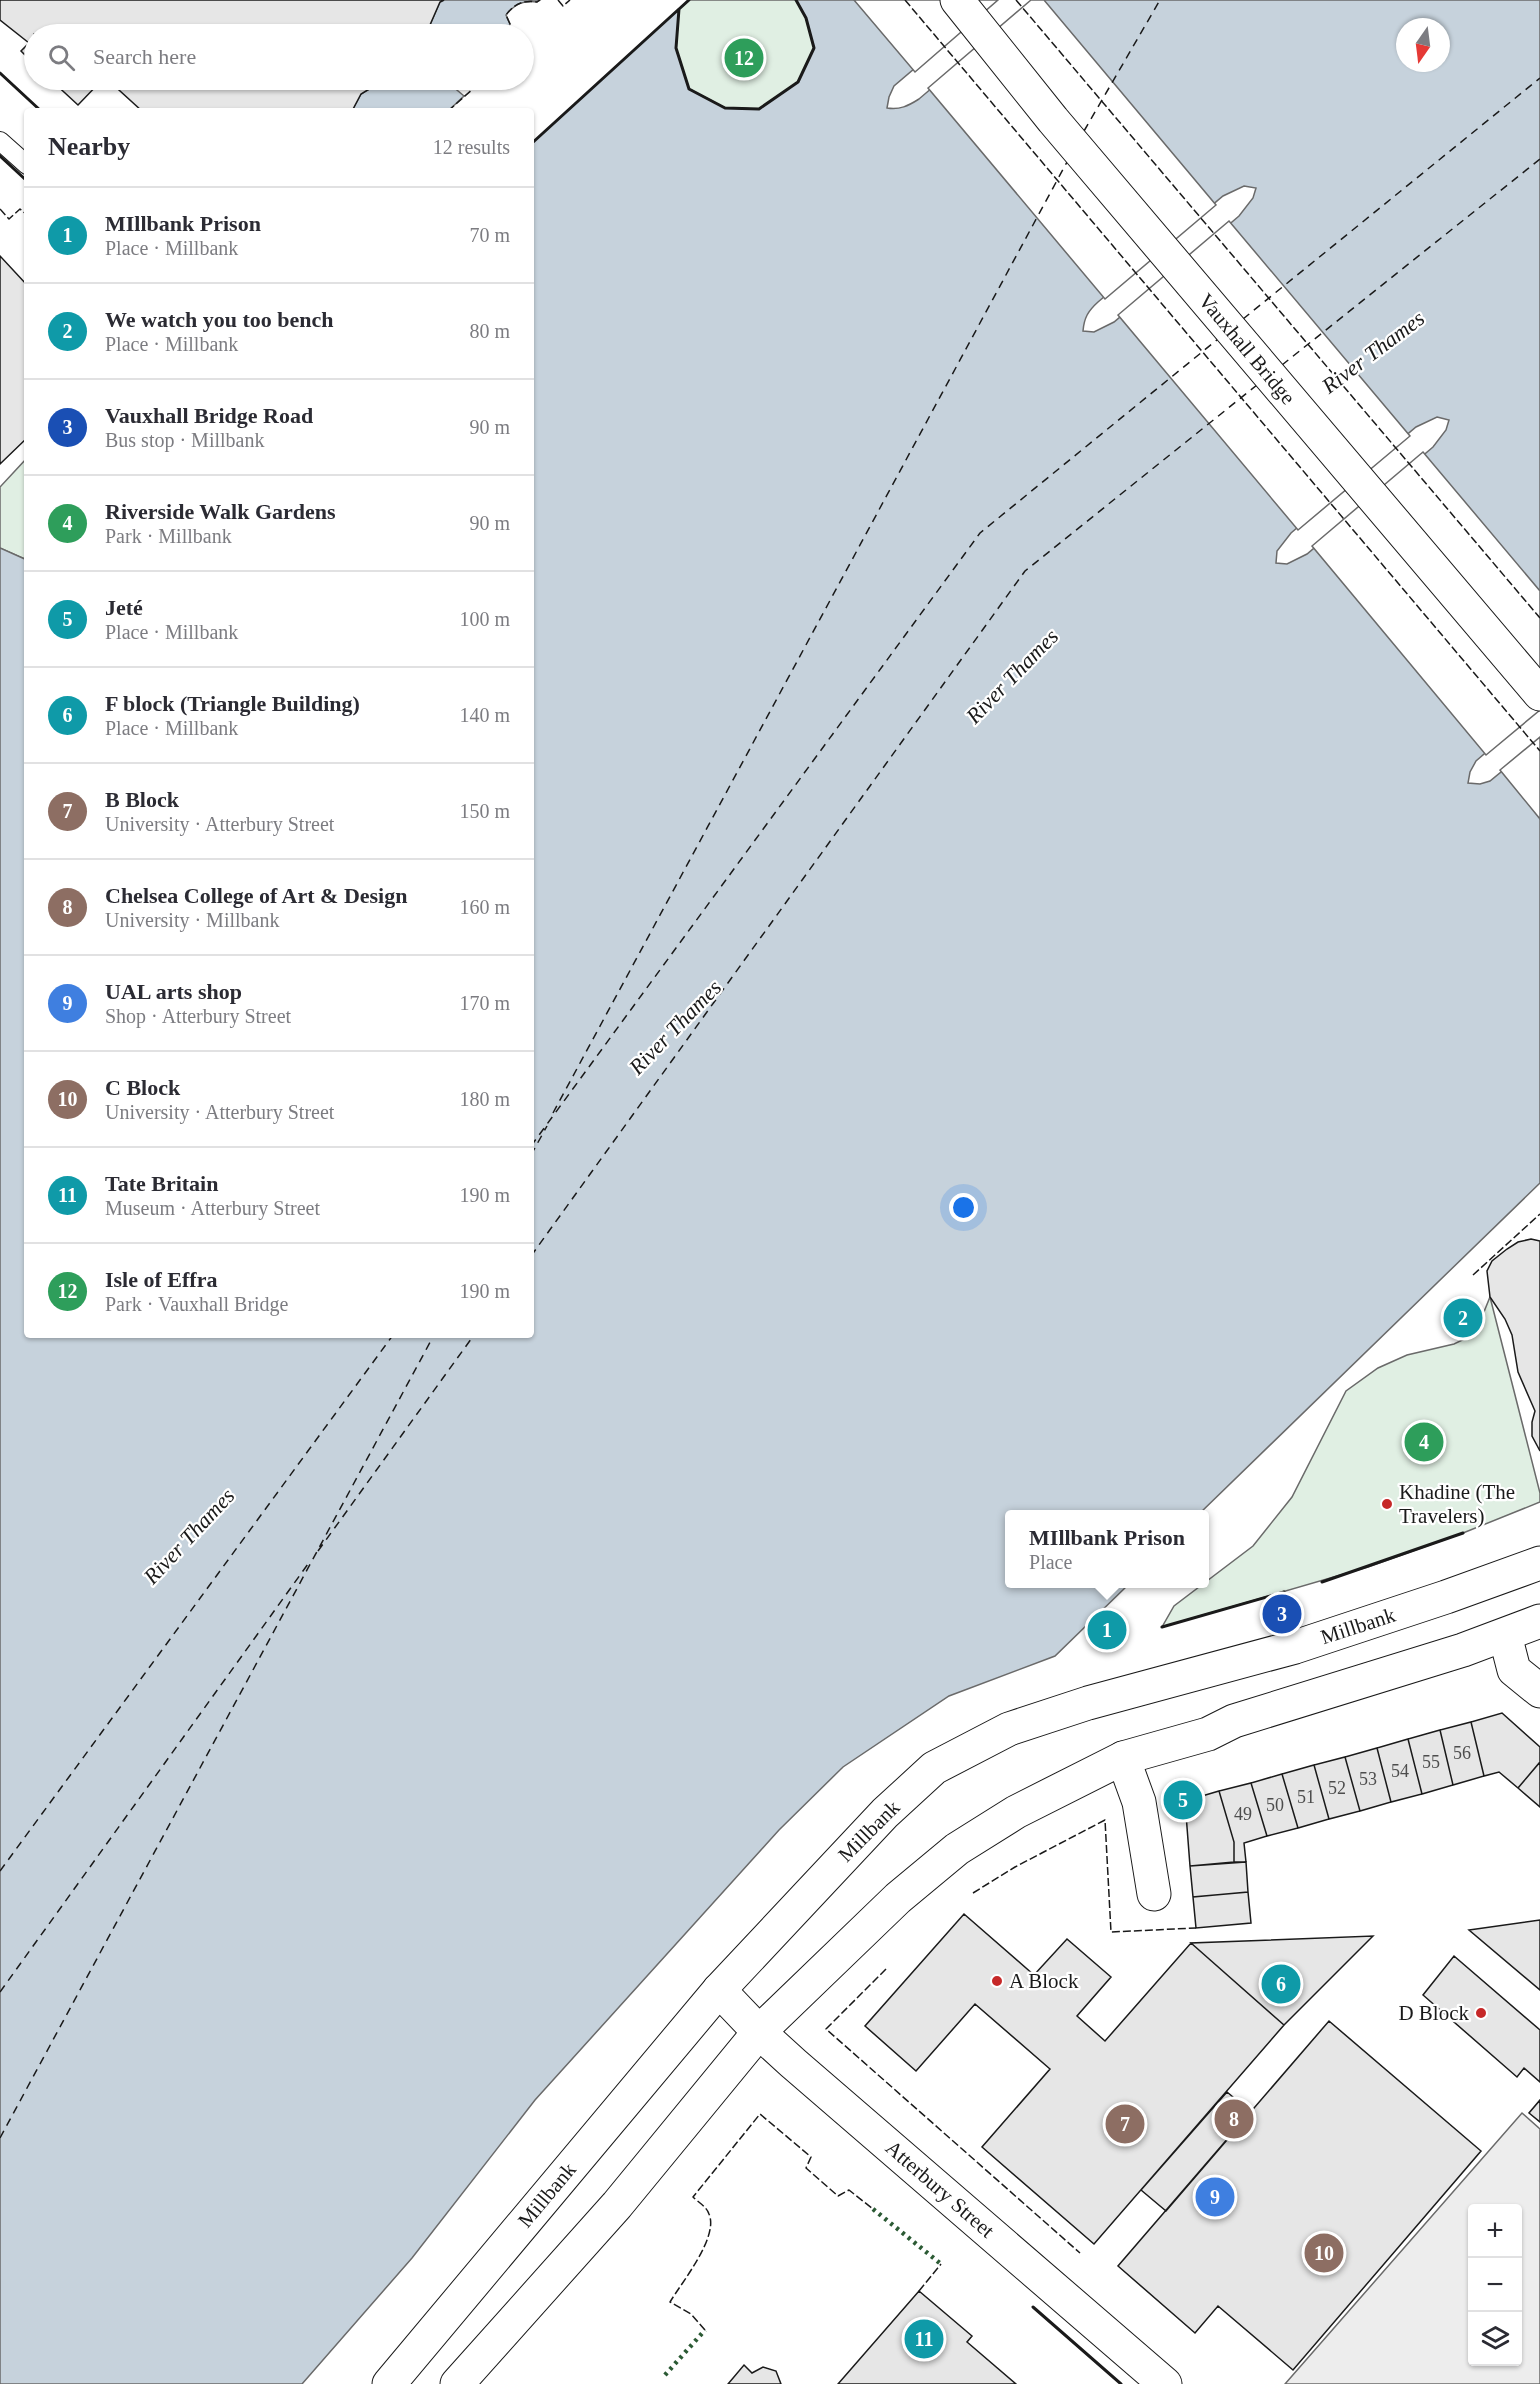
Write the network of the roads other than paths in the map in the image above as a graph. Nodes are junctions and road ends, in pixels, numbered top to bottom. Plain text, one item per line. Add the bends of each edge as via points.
1 (957, 0) edge
2 (0, 141) edge
3 (24, 162) edge
4 (1540, 694) edge
5 (1540, 1563) edge
6 (1540, 1621) edge
7 (1505, 1635) junction
8 (1540, 1691) edge
9 (1124, 1758) junction
10 (1154, 1894) dead end
11 (719, 1990) junction
12 (759, 2032) junction
13 (389, 2384) edge
14 (457, 2384) edge
15 (1165, 2384) edge

1 - 4 main road, Vauxhall Bridge via 1053,120
2 - 3 lane
5 - 11 main road, Millbank via 1295,1647 1088,1703 1000,1734 934,1768 885,1813
6 - 7 main road
7 - 8 main road via 1514,1670
7 - 9 main road
9 - 10 main road via 1139,1802
9 - 12 main road via 1016,1812 957,1849 898,1898
11 - 12 main road, Atterbury Street
11 - 13 main road, Millbank
12 - 14 main road via 617,2205
12 - 15 main road, Atterbury Street

